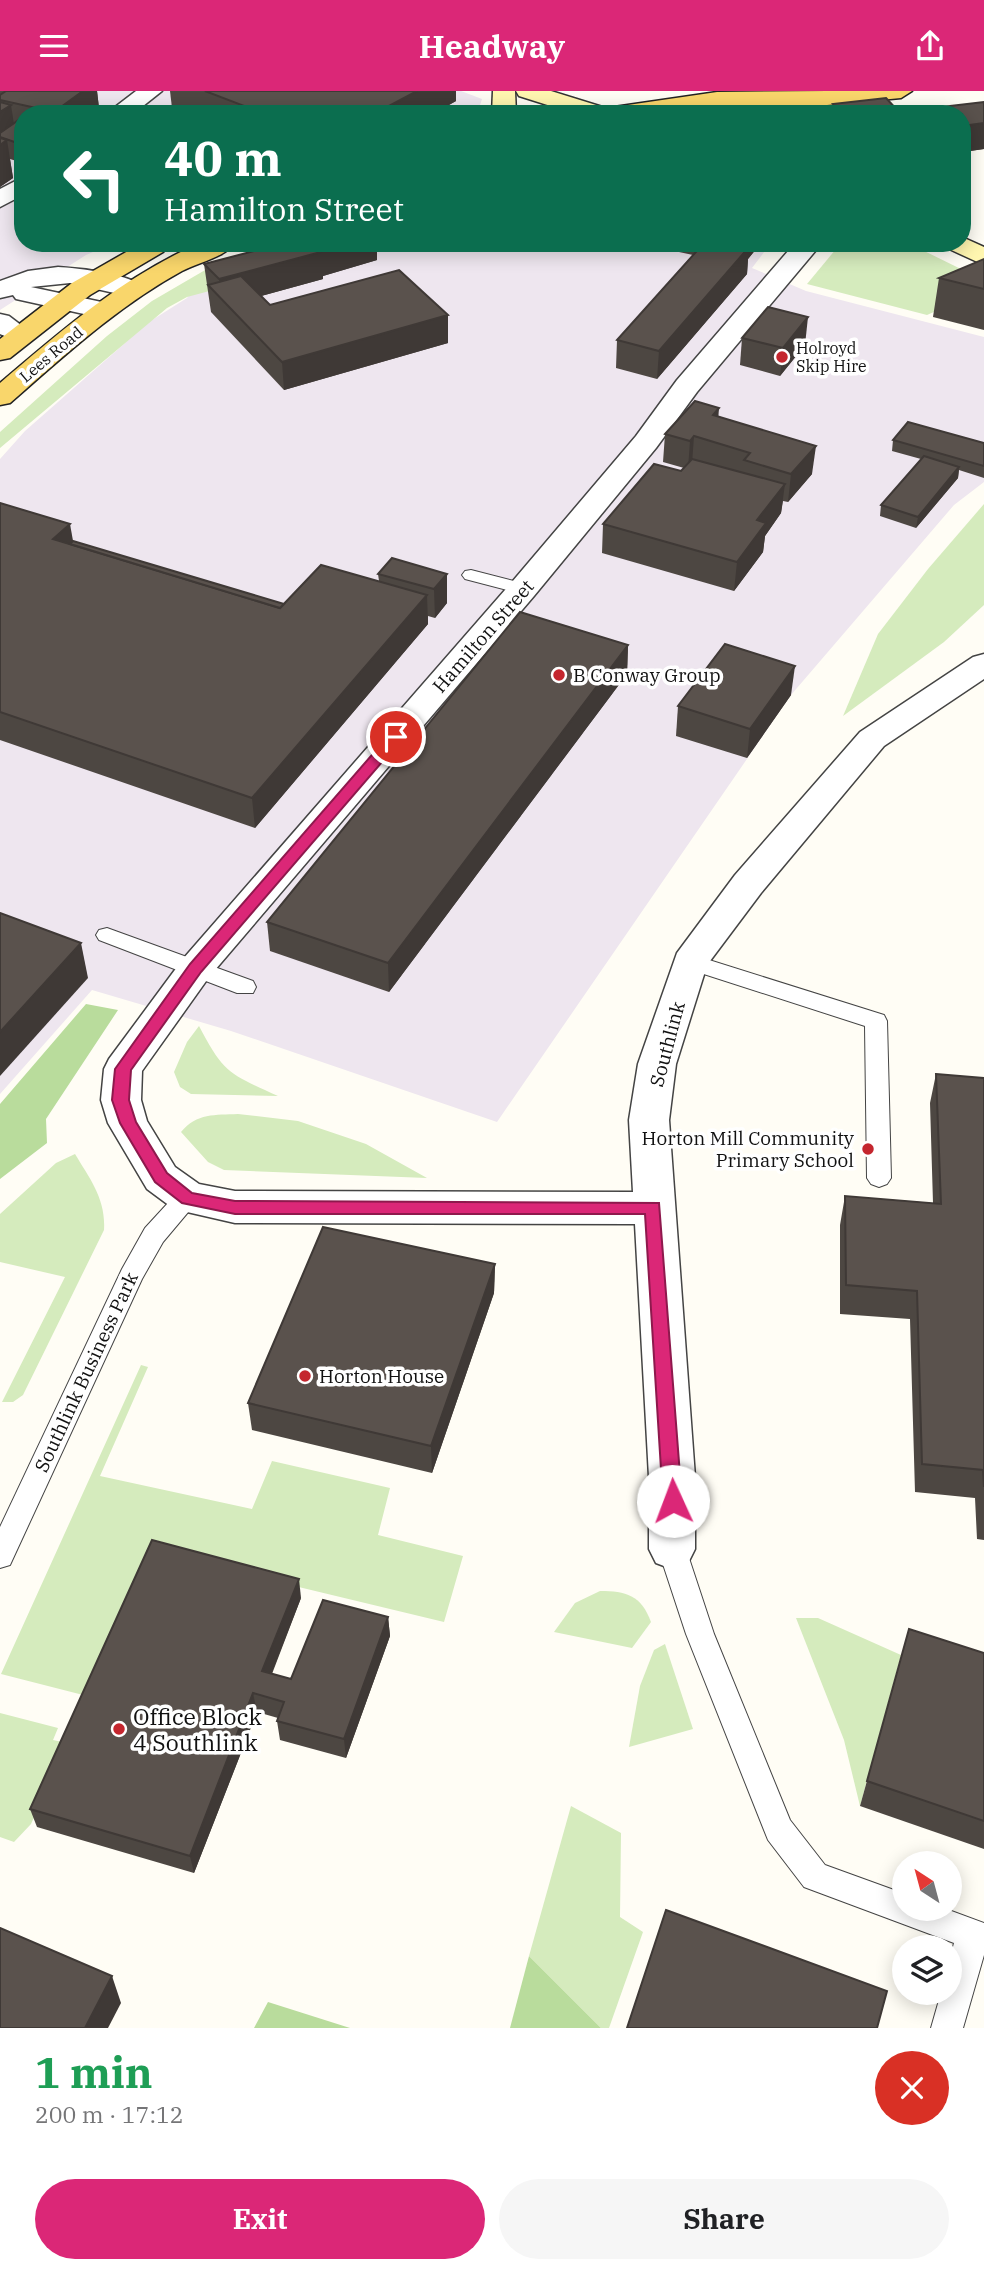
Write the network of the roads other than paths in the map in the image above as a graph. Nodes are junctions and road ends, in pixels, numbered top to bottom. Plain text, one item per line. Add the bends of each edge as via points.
1 (152, 91) edge
2 (527, 91) edge
3 (901, 91) edge
4 (131, 105) edge
5 (572, 105) edge
6 (676, 105) edge
7 (778, 105) edge
8 (811, 105) edge
9 (14, 181) edge
10 (0, 201) edge
11 (146, 252) edge
12 (202, 252) edge
13 (801, 252) edge
14 (97, 279) junction
15 (3, 289) edge
16 (132, 289) junction
17 (62, 302) junction
18 (102, 310) junction
19 (11, 328) edge
20 (0, 352) edge
21 (0, 397) edge
22 (471, 575) dead end
23 (523, 589) junction
24 (984, 664) edge
25 (107, 935) dead end
26 (691, 962) junction
27 (196, 968) junction
28 (245, 987) dead end
29 (879, 1178) dead end
30 (188, 1198) junction
31 (653, 1208) junction
32 (672, 1549) joint
33 (0, 1556) edge
34 (978, 1937) edge
35 (947, 2028) edge

1 - 4 street
2 - 5 main road
3 - 8 main road
6 - 7 main road via 718,99
9 - 10 street
11 - 14 main road, Lees Road
12 - 16 main road, Lees Road
13 - 23 street, Hamilton Street
14 - 15 street, Lees Road via 46,275
14 - 16 street, Lees Road
14 - 17 main road, Lees Road
15 - 17 street, Lees Road
16 - 18 main road, Lees Road
17 - 18 street, Lees Road
17 - 19 main road, Lees Road
18 - 21 main road, Lees Road
19 - 20 main road, Lees Road
22 - 23 lane
23 - 27 street, Hamilton Street
24 - 26 street, Southlink via 872,739 748,884
25 - 27 lane
26 - 29 lane via 876,1021
26 - 31 street, Southlink via 657,1064 649,1120
27 - 28 lane
27 - 30 street, Hamilton Street via 123,1069 121,1100 128,1123 161,1178
30 - 31 street, Hamilton Street via 235,1207
30 - 33 lane, Southlink Business Park via 154,1235 131,1276
31 - 32 street, Southlink via 673,1477
32 - 34 lane via 700,1634 779,1830 815,1875
34 - 35 lane

